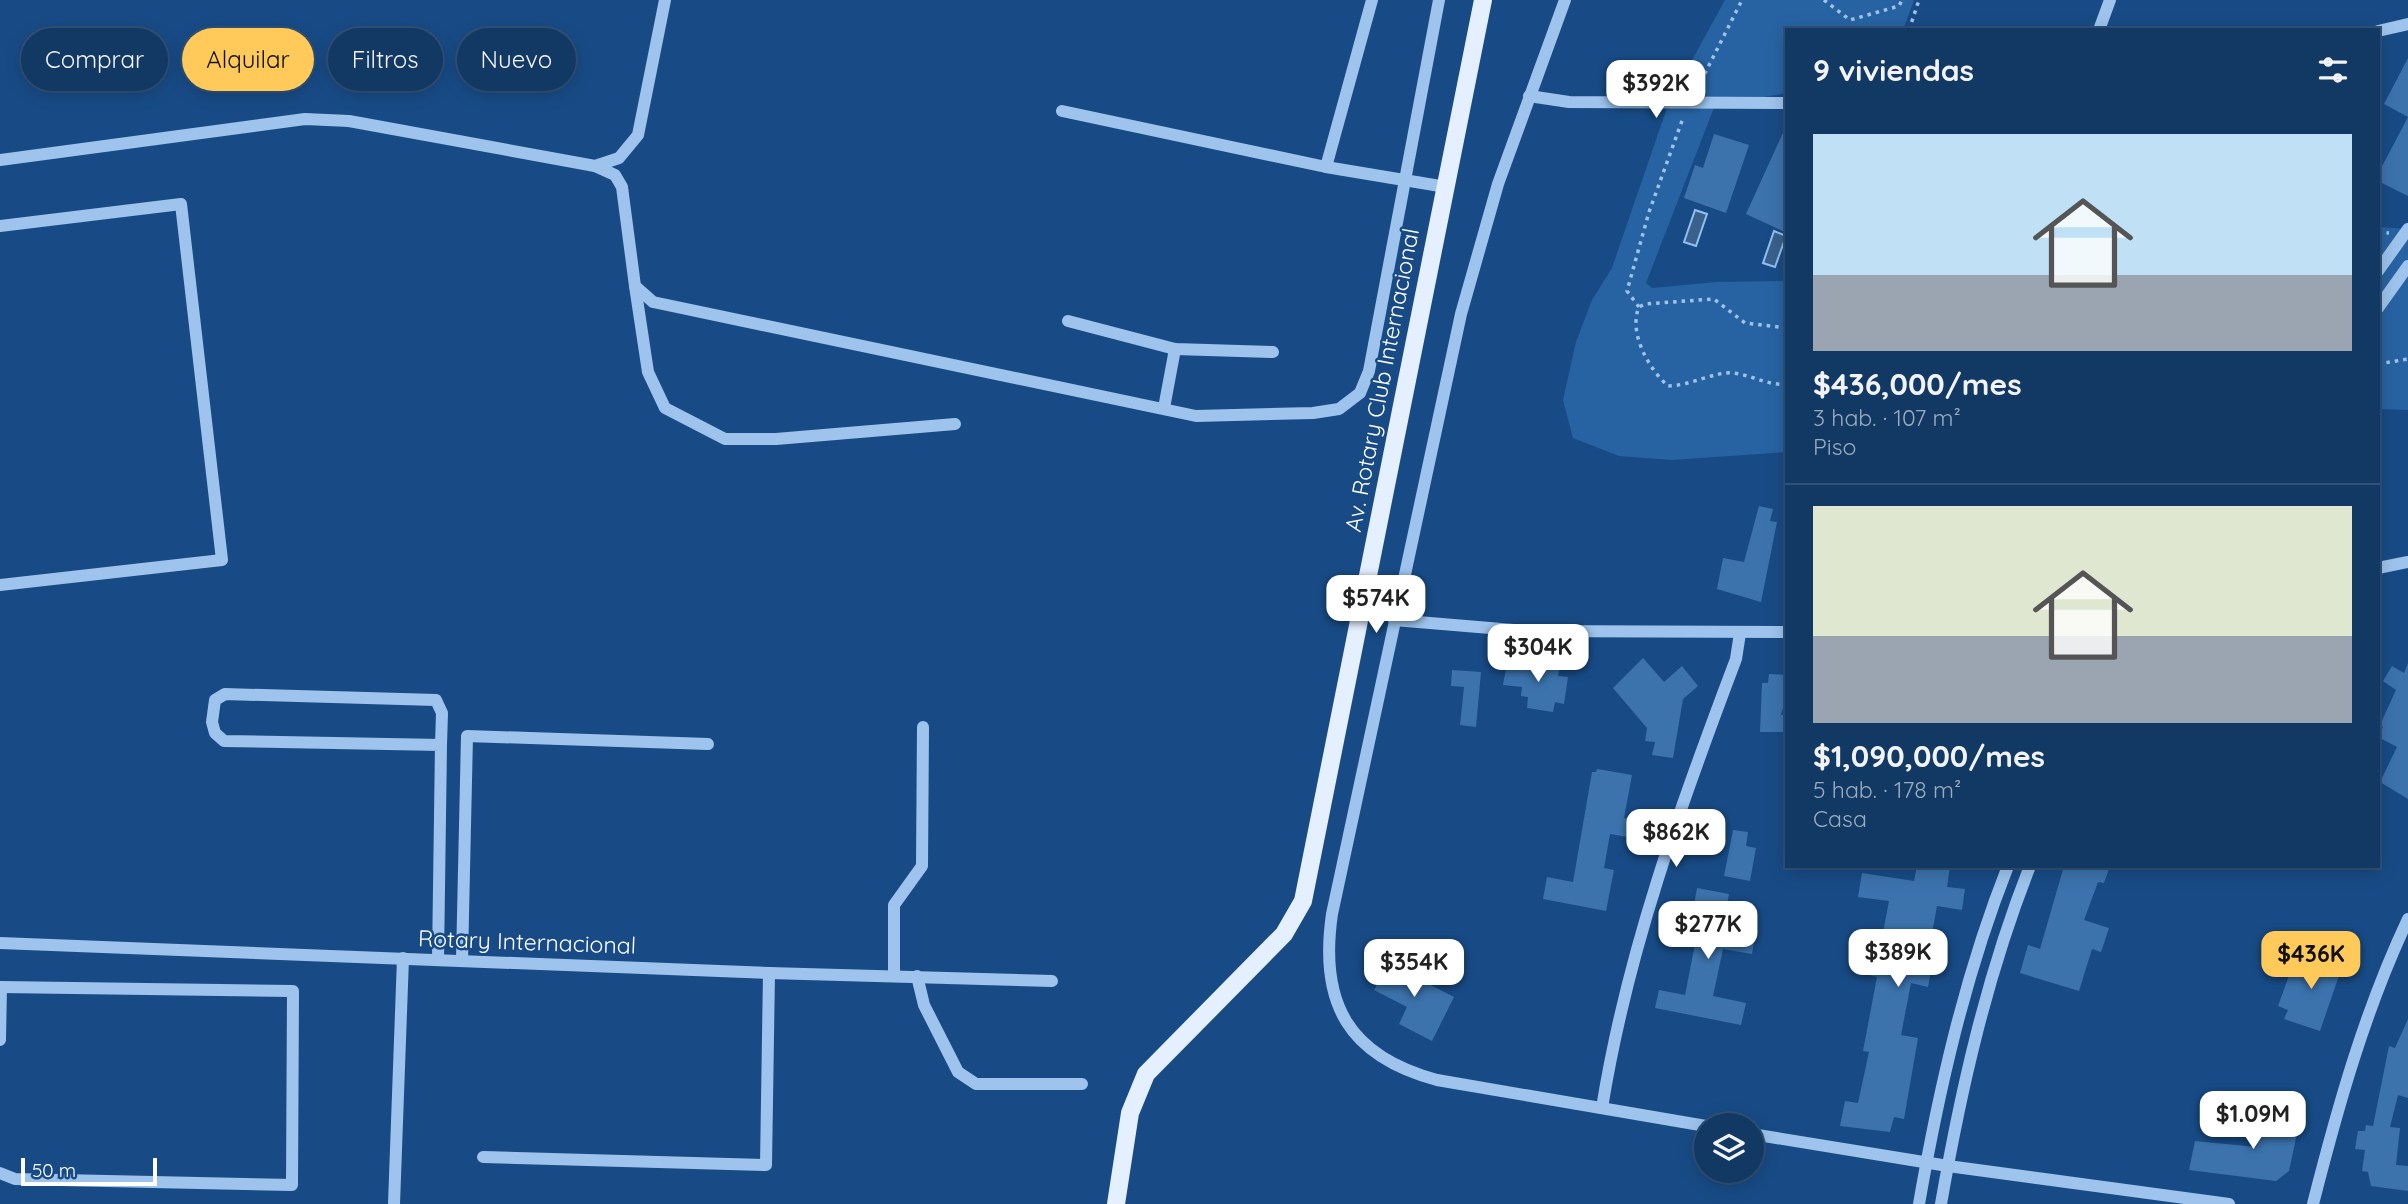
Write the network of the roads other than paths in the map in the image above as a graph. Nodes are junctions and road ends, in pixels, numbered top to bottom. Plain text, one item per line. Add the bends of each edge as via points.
1 (666, 0) edge
2 (1372, 0) edge
3 (1439, 0) edge
4 (1483, 0) edge
5 (1565, 0) edge
6 (2110, 0) edge
7 (2408, 24) edge
8 (2100, 28) edge
9 (2380, 31) edge
10 (1530, 96) junction
11 (1785, 103) edge
12 (1062, 111) dead end
13 (0, 160) edge
14 (594, 166) junction
15 (1326, 167) junction
16 (1403, 182) junction
17 (1446, 187) junction
18 (0, 226) edge
19 (2408, 229) edge
20 (2408, 266) edge
21 (2380, 268) edge
22 (635, 286) junction
23 (2380, 305) edge
24 (1068, 321) dead end
25 (1175, 349) junction
26 (1273, 352) dead end
27 (1164, 408) junction
28 (956, 424) dead end
29 (2408, 562) edge
30 (2380, 568) edge
31 (0, 585) edge
32 (1394, 620) junction
33 (1785, 632) edge
34 (1741, 633) junction
35 (923, 727) dead end
36 (708, 744) dead end
37 (441, 745) junction
38 (2007, 868) edge
39 (2030, 868) edge
40 (2408, 919) edge
41 (0, 943) edge
42 (403, 958) junction
43 (438, 959) junction
44 (462, 960) junction
45 (769, 973) junction
46 (894, 975) junction
47 (917, 976) junction
48 (1052, 981) dead end
49 (1, 987) edge
50 (0, 1040) edge
51 (1082, 1084) dead end
52 (1602, 1108) junction
53 (1694, 1124) edge
54 (1764, 1136) edge
55 (484, 1157) dead end
56 (1926, 1163) junction
57 (1948, 1166) junction
58 (0, 1172) edge
59 (394, 1204) edge
60 (1116, 1204) edge
61 (1919, 1204) edge
62 (1941, 1204) edge
63 (2229, 1204) edge
64 (2313, 1204) edge

1 - 14 street via 638,135 619,158
2 - 15 street
3 - 16 street
4 - 17 main road, Av. Rotary Club Internacional
5 - 10 street
6 - 8 street
7 - 9 street
10 - 11 street via 1569,103
10 - 32 street via 1498,184 1461,314
12 - 15 street
13 - 14 street via 305,119 349,121
14 - 22 street via 615,175 622,187
15 - 16 street
16 - 17 street
16 - 27 street via 1369,371 1360,393 1339,409 1313,413 1196,416
17 - 60 main road, Av. Rotary Club Internacional via 1303,901 1284,934 1146,1074 1130,1113
18 - 31 street via 181,204 222,560
19 - 21 street
20 - 23 street
22 - 27 street via 653,302
22 - 28 street via 648,372 665,408 725,439
24 - 25 street
25 - 26 street
25 - 27 street
29 - 30 street
32 - 34 street via 1503,630
32 - 52 street via 1332,914 1328,967 1338,1005 1357,1035 1406,1071
33 - 34 street
34 - 52 street via 1655,881
35 - 46 street via 922,866 894,905
36 - 44 street via 467,736
37 - 37 street via 442,713 436,700 225,694 215,701 213,710 215,733 224,741
37 - 43 street
38 - 56 street via 1960,1009
39 - 57 street via 1972,1045
40 - 64 street via 2375,994
41 - 42 street, Rotary Internacional
42 - 43 street, Rotary Internacional
42 - 59 street
43 - 44 street, Rotary Internacional
44 - 45 street, Rotary Internacional
45 - 46 street, Rotary Internacional
45 - 55 street via 766,1165
46 - 47 street, Rotary Internacional
47 - 48 street, Rotary Internacional
47 - 51 street via 925,1005 965,1079 976,1084
49 - 50 street
49 - 58 street via 293,991 292,1185 15,1179
52 - 53 street
54 - 56 street
56 - 57 street
56 - 61 street
57 - 62 street
57 - 63 street

